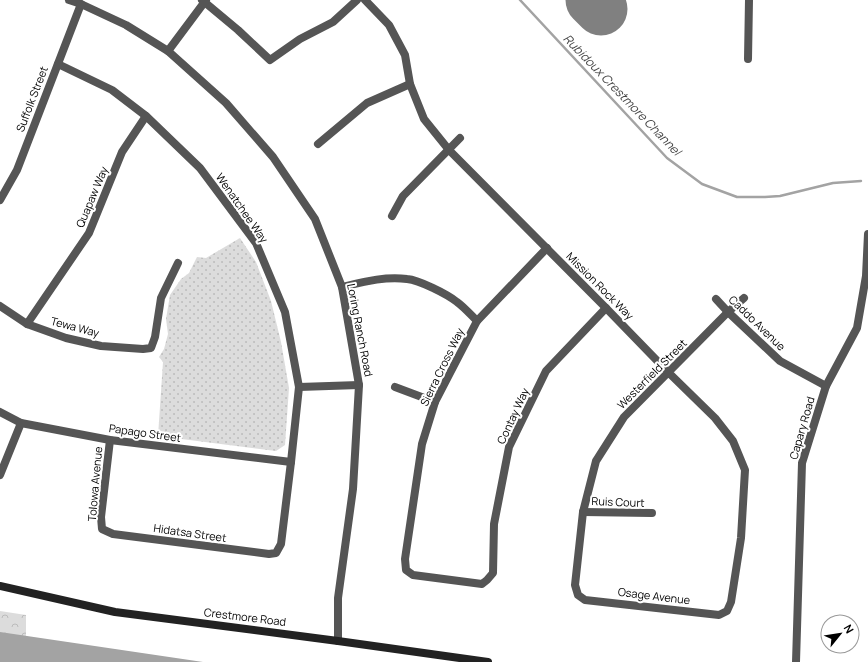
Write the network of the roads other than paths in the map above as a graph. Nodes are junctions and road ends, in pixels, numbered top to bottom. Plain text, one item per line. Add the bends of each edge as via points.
1 (68, 0) edge
2 (357, 0) edge
3 (364, 0) edge
4 (749, 0) edge
5 (204, 1) edge
6 (81, 4) junction
7 (168, 51) junction
8 (748, 59) dead end
9 (58, 64) junction
10 (410, 84) junction
11 (146, 116) junction
12 (460, 138) dead end
13 (318, 144) dead end
14 (449, 150) junction
15 (0, 200) edge
16 (392, 216) dead end
17 (868, 234) edge
18 (547, 248) junction
19 (178, 263) dead end
20 (342, 287) junction
21 (744, 298) dead end
22 (716, 299) dead end
23 (0, 306) edge
24 (606, 308) junction
25 (728, 312) junction
26 (477, 321) junction
27 (27, 324) junction
28 (669, 373) junction
29 (359, 385) junction
30 (826, 386) junction
31 (299, 387) junction
32 (395, 387) dead end
33 (435, 402) junction
34 (0, 412) edge
35 (21, 423) junction
36 (110, 440) junction
37 (291, 462) junction
38 (0, 475) edge
39 (583, 512) junction
40 (652, 513) dead end
41 (102, 530) joint
42 (276, 553) joint
43 (406, 570) joint
44 (0, 586) edge
45 (578, 595) joint
46 (727, 611) joint
47 (338, 641) junction
48 (488, 662) edge
49 (796, 662) edge

1 - 6 street, Loring Ranch Road
2 - 5 street via 333,22 300,39 270,60
3 - 10 street, Mission Rock Way via 388,25 402,49
4 - 8 street
5 - 7 street
6 - 7 street, Loring Ranch Road via 126,25
6 - 9 street, Suffolk Street
7 - 20 street, Loring Ranch Road via 226,103 273,157 315,219
9 - 11 street, Wenatchee Way via 112,90
9 - 15 street, Suffolk Street via 17,170
10 - 13 street via 367,103
10 - 14 street, Mission Rock Way via 424,119
11 - 27 street, Quapaw Way via 122,152 89,233
11 - 31 street, Wenatchee Way via 200,168 256,244 285,312
12 - 14 street
14 - 16 street via 403,196
14 - 18 street, Mission Rock Way
17 - 30 street, Capary Road via 866,276 857,328
18 - 24 street, Mission Rock Way
18 - 26 street, Sierra Cross Way
19 - 27 street, Tewa Way via 161,298 151,348 101,346 66,338
20 - 26 street via 383,279 408,279 434,288 458,302
20 - 29 street, Loring Ranch Road
21 - 25 street, Westerfield Street
22 - 25 street, Caddo Avenue
23 - 27 street, Tewa Way
24 - 28 street, Mission Rock Way
24 - 43 street, Contay Way via 546,371 509,447 494,524 493,573 482,584 413,575
25 - 28 street, Westerfield Street
25 - 30 street, Caddo Avenue via 780,361
26 - 33 street, Sierra Cross Way
28 - 39 street, Westerfield Street via 624,417 596,461
28 - 46 street, Mission Rock Way via 715,418 733,441 745,470 741,538 731,602
29 - 31 street
29 - 47 street, Loring Ranch Road via 353,489 338,598
30 - 49 street, Capary Road via 802,463
31 - 37 street, Wenatchee Way
32 - 33 street
33 - 43 street, Sierra Cross Way via 422,444 405,559
34 - 35 street, Papago Street
35 - 36 street, Papago Street
35 - 38 street
36 - 37 street, Papago Street
36 - 41 street, Tolowa Avenue via 101,517
37 - 42 street, Wenatchee Way via 280,544
39 - 40 street, Ruis Court
39 - 45 street, Westerfield Street via 575,585
41 - 42 street, Hidatsa Street via 113,534
44 - 47 street, Crestmore Road via 115,612
45 - 46 street, Osage Avenue via 585,600 719,615
47 - 48 street, Crestmore Road

